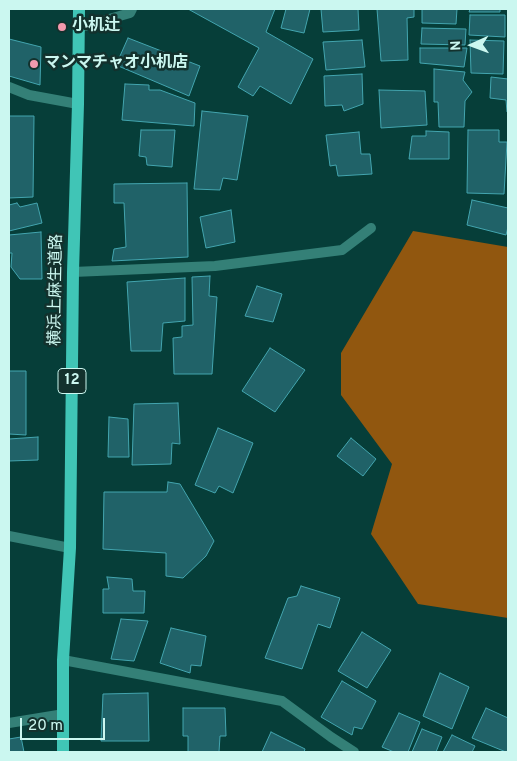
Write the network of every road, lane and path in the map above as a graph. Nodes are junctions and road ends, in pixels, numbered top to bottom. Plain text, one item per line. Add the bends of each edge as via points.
1 (79, 9) edge
2 (132, 9) edge
3 (78, 28) junction
4 (9, 86) edge
5 (78, 104) junction
6 (371, 228) dead end
7 (73, 272) junction
8 (9, 536) edge
9 (70, 548) junction
10 (63, 660) junction
11 (64, 714) junction
12 (9, 723) edge
13 (63, 752) edge
14 (354, 752) edge

1 - 3 main road, 横浜上麻生道路 / 12
2 - 3 street via 130,13
3 - 5 main road, 横浜上麻生道路 / 12
4 - 5 street via 29,95
5 - 7 main road, 横浜上麻生道路 / 12
6 - 7 street via 342,250 215,266
7 - 9 main road, 横浜上麻生道路 / 12
8 - 9 street
9 - 10 main road, 横浜上麻生道路 / 12
10 - 11 main road, 横浜上麻生道路 / 12
10 - 14 street via 282,701
11 - 12 street
11 - 13 main road, 横浜上麻生道路 / 12

